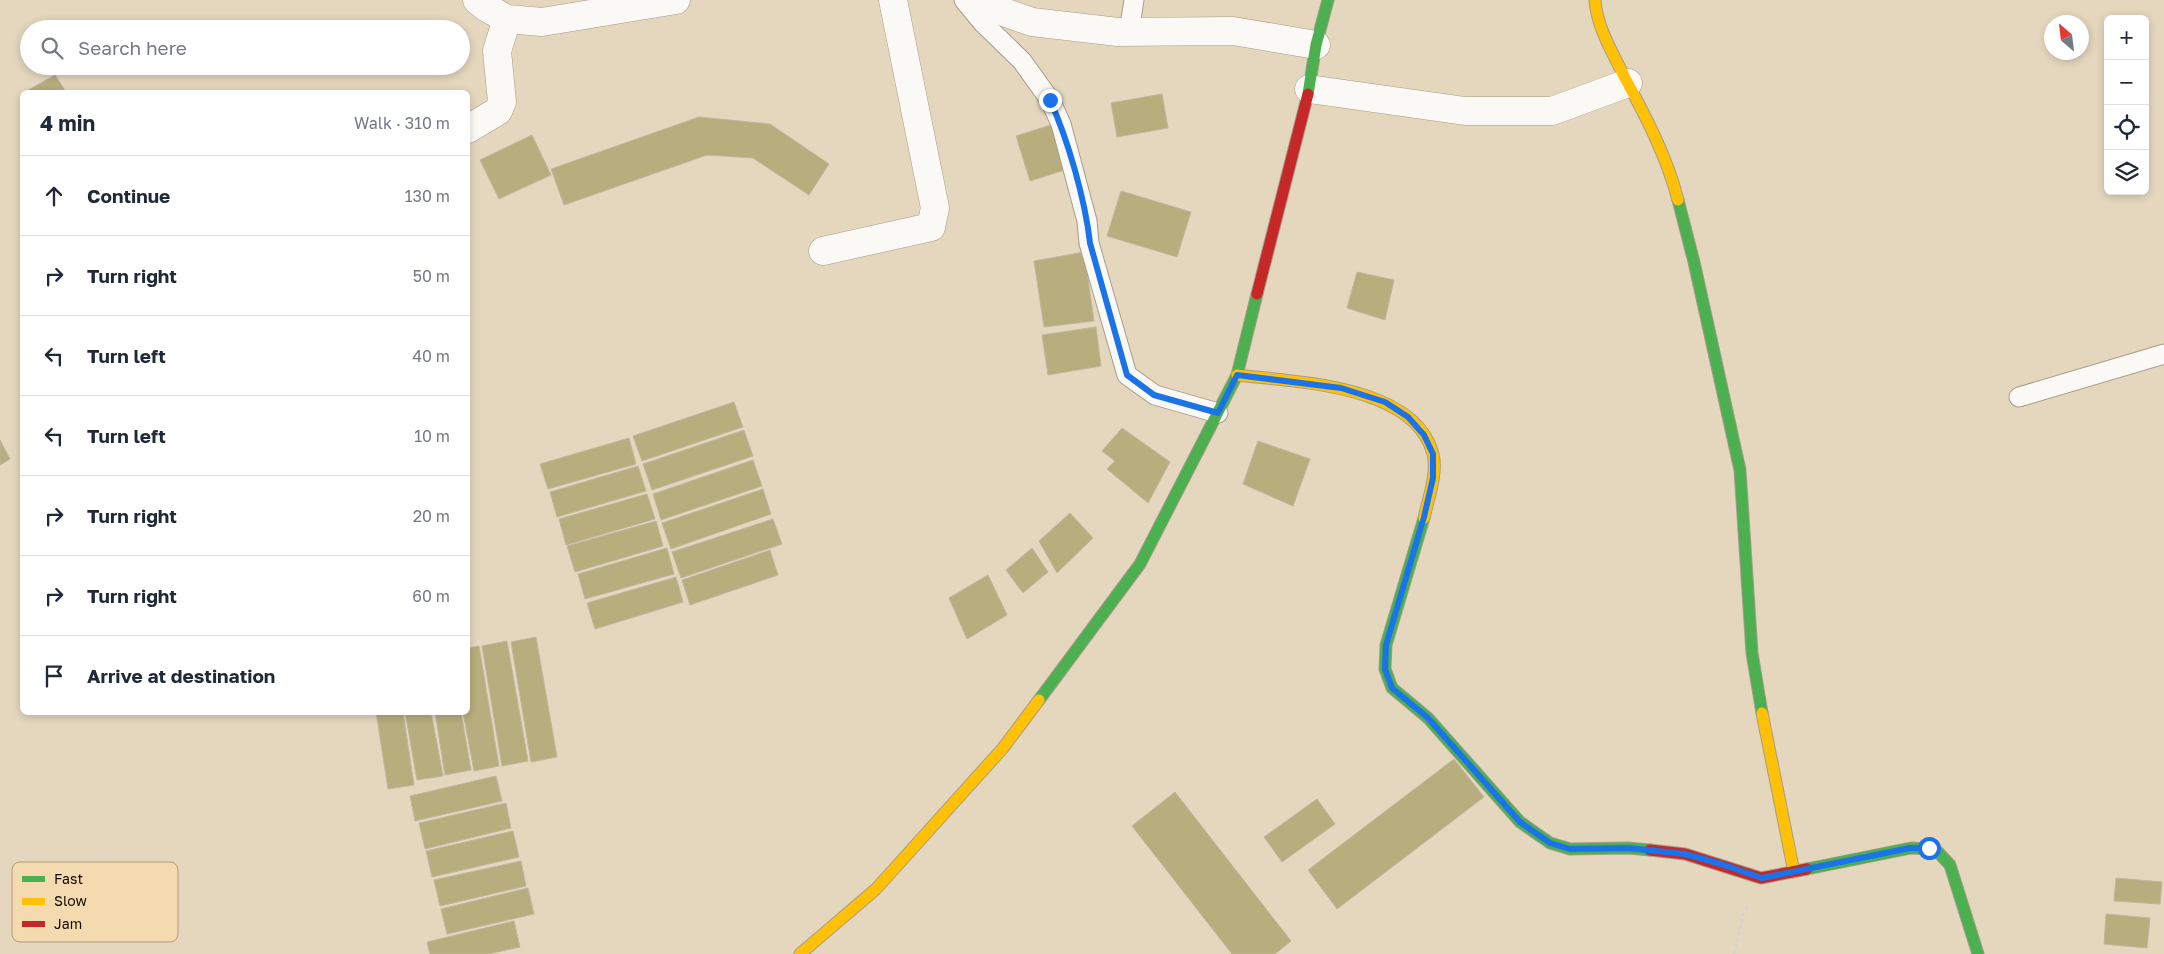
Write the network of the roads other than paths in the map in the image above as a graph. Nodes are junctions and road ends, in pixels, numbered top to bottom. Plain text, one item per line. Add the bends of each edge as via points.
1 (477, 0) edge
2 (676, 0) edge
3 (893, 0) edge
4 (964, 0) edge
5 (970, 0) edge
6 (1134, 0) edge
7 (1328, 0) edge
8 (1595, 0) edge
9 (507, 18) junction
10 (1129, 32) junction
11 (1316, 45) junction
12 (1628, 83) junction
13 (1309, 89) junction
14 (470, 128) edge
15 (823, 251) dead end
16 (2164, 354) edge
17 (1237, 375) junction
18 (2019, 397) dead end
19 (1218, 413) junction
20 (1794, 872) junction
21 (800, 954) edge
22 (1978, 954) edge

1 - 9 street
2 - 9 street via 542,22
3 - 15 street via 935,208 931,228
4 - 19 lane via 1022,61 1050,100 1061,124 1127,375 1154,395
5 - 10 street via 1032,22
6 - 10 lane
7 - 11 street
8 - 12 street via 1607,42
9 - 14 street via 497,51 502,102 498,111
10 - 11 street via 1233,31
11 - 13 street
12 - 13 street via 1552,112 1465,111
12 - 20 street via 1654,134 1674,184 1730,421 1740,470 1752,653
13 - 17 street
16 - 18 lane
17 - 19 street
17 - 20 street via 1341,388 1376,399 1408,417 1424,435 1433,454 1433,478 1386,645 1385,669 1392,688 1428,718 1520,822 1550,843 1570,849 1628,848 1685,854 1762,878
19 - 21 street via 1140,564 1004,748 876,889
20 - 22 street via 1910,848 1929,848 1942,854 1950,865

